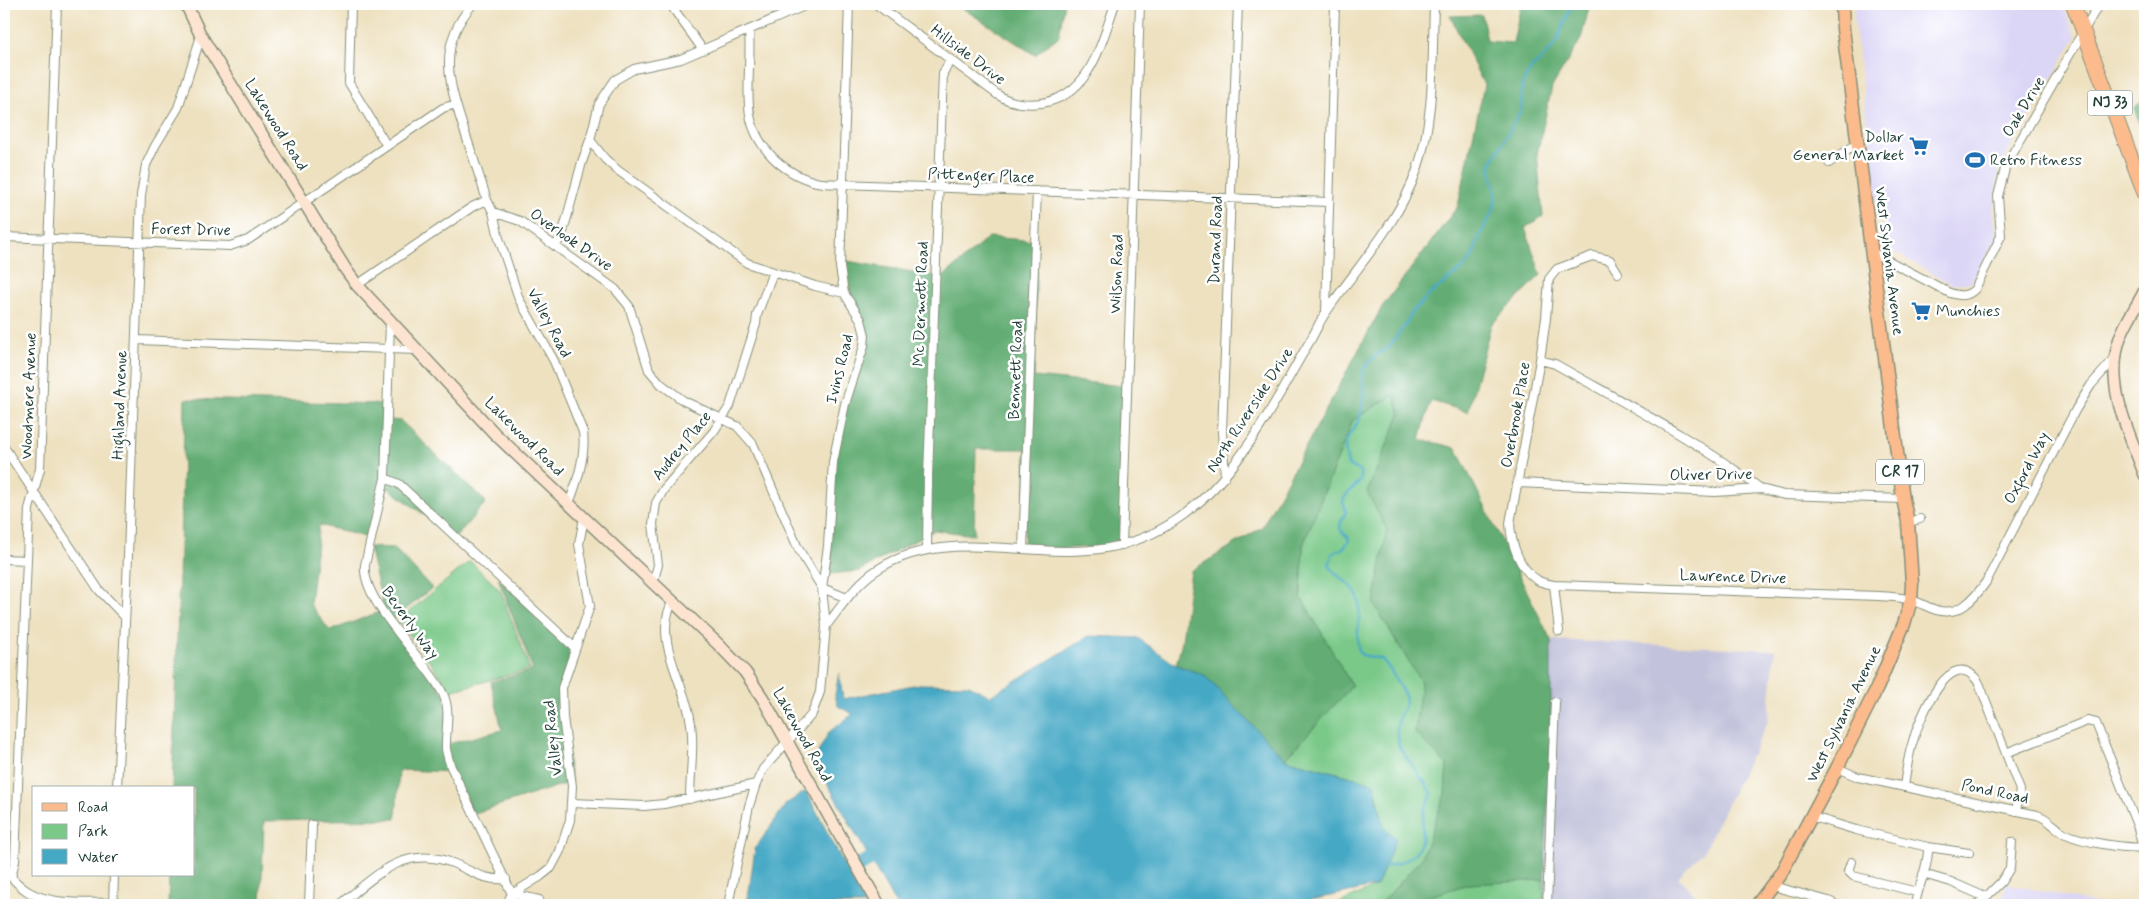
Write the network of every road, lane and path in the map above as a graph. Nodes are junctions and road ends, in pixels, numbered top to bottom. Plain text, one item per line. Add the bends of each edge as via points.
1 (57, 4) edge
2 (186, 4) edge
3 (351, 4) edge
4 (473, 4) edge
5 (670, 4) edge
6 (809, 4) edge
7 (849, 4) edge
8 (876, 4) edge
9 (1115, 4) edge
10 (1140, 4) edge
11 (1238, 4) edge
12 (1335, 4) edge
13 (1434, 4) edge
14 (1842, 4) edge
15 (2074, 4) edge
16 (2099, 4) edge
17 (749, 30) junction
18 (2084, 31) junction
19 (201, 36) junction
20 (703, 50) junction
21 (950, 61) junction
22 (456, 104) junction
23 (590, 140) junction
24 (1858, 143) junction
25 (387, 146) junction
26 (1829, 163) dead end
27 (842, 184) junction
28 (939, 188) junction
29 (1037, 191) junction
30 (2145, 194) edge
31 (1134, 195) junction
32 (1231, 199) junction
33 (487, 200) junction
34 (304, 202) junction
35 (1329, 202) junction
36 (493, 212) junction
37 (4, 236) edge
38 (48, 238) junction
39 (140, 243) junction
40 (556, 246) junction
41 (1872, 252) junction
42 (773, 272) junction
43 (1618, 273) dead end
44 (357, 285) junction
45 (844, 292) junction
46 (2144, 293) edge
47 (1326, 312) junction
48 (390, 321) junction
49 (136, 340) junction
50 (388, 349) junction
51 (417, 350) junction
52 (2115, 358) junction
53 (1540, 360) junction
54 (722, 418) junction
55 (4, 447) edge
56 (2145, 475) edge
57 (385, 478) junction
58 (1225, 478) junction
59 (1518, 482) junction
60 (1761, 489) junction
61 (34, 491) junction
62 (1904, 499) junction
63 (569, 504) junction
64 (584, 518) junction
65 (1122, 545) junction
66 (927, 550) junction
67 (1023, 550) junction
68 (4, 559) edge
69 (27, 560) junction
70 (653, 583) junction
71 (1554, 585) junction
72 (822, 588) junction
73 (847, 598) junction
74 (1911, 600) junction
75 (672, 601) junction
76 (125, 617) junction
77 (826, 626) junction
78 (1558, 631) dead end
79 (575, 648) junction
80 (1555, 702) dead end
81 (787, 743) junction
82 (2006, 753) junction
83 (1837, 768) junction
84 (756, 784) junction
85 (117, 786) edge
86 (1904, 787) junction
87 (690, 799) junction
88 (572, 803) junction
89 (2016, 811) junction
90 (1810, 816) junction
91 (312, 825) dead end
92 (2012, 842) dead end
93 (1928, 847) junction
94 (2144, 847) junction
95 (1969, 853) dead end
96 (2145, 857) edge
97 (1851, 862) dead end
98 (4, 870) edge
99 (1923, 874) junction
100 (114, 876) edge
101 (11, 878) junction
102 (506, 879) junction
103 (2145, 879) edge
104 (1772, 886) junction
105 (1917, 892) junction
106 (512, 894) junction
107 (1985, 896) junction
108 (2145, 899) edge
109 (539, 900) dead end
110 (113, 904) edge
111 (309, 905) edge
112 (340, 905) edge
113 (506, 905) edge
114 (728, 905) edge
115 (878, 905) edge
116 (1547, 905) edge
117 (1757, 905) edge
118 (1836, 905) edge
119 (1915, 905) edge
120 (1978, 905) edge

1 - 38 street, Woodmere Avenue
2 - 19 street, Lakewood Road
3 - 25 street via 349,83
4 - 22 street via 458,24 449,53 450,81
5 - 20 street
6 - 17 street
7 - 27 street, Ivins Road
8 - 21 street, Hillside Drive
9 - 21 street, Hillside Drive via 1089,72 1070,93 1047,102 1026,104 1002,98
10 - 31 street, Wilson Road
11 - 32 street, Durand Road
12 - 35 street
13 - 47 street, North Riverside Drive via 1430,108 1418,167 1388,229
14 - 24 main road, West Sylvania Avenue / CR 17
15 - 18 highway, NJ 33
16 - 18 street, Oak Drive
17 - 20 street
17 - 27 street, Pittenger Place via 749,108 759,139 777,161 794,174 818,182
18 - 30 highway, NJ 33
18 - 41 street, Oak Drive via 2006,165 1998,196 2002,230 1999,242 1975,289 1963,296 1950,293
19 - 34 street, Lakewood Road
19 - 39 street, Highland Avenue via 178,108 146,165
20 - 23 street via 671,62 634,69 615,80 599,104
21 - 28 street, Mc Dermott Road via 943,73
22 - 25 street, Forest Drive via 443,108
22 - 33 street
23 - 40 street
23 - 42 street via 605,159 648,192 747,263
24 - 26 street
24 - 41 main road, West Sylvania Avenue / CR 17
25 - 34 street, Forest Drive
27 - 28 street, Pittenger Place
27 - 45 street, Ivins Road via 839,258
28 - 29 street, Pittenger Place
28 - 66 street, Mc Dermott Road
29 - 31 street, Pittenger Place
29 - 67 street, Bennett Road
31 - 32 street, Pittenger Place
31 - 65 street, Wilson Road
32 - 35 street, Pittenger Place
32 - 58 street, Durand Road via 1222,432
33 - 36 street
33 - 44 street via 472,206
34 - 39 street, Forest Drive via 238,244
34 - 44 street, Lakewood Road
35 - 47 street
36 - 40 street, Overlook Drive via 515,218
36 - 63 street, Valley Road via 519,300 554,361 583,432 584,444
37 - 38 street, Forest Drive
38 - 39 street, Forest Drive
38 - 61 street, Woodmere Avenue via 40,469
39 - 49 street, Highland Avenue
40 - 54 street, Overlook Drive via 620,293 633,315 643,355 661,384 684,401
41 - 62 main road, West Sylvania Avenue / CR 17
42 - 45 street
42 - 54 street, Audrey Place via 730,406
43 - 53 street, Overbrook Place via 1610,260 1592,256 1557,269 1549,278
44 - 48 street, Lakewood Road
45 - 72 street, Ivins Road via 861,320 864,346 836,440
46 - 52 street, Oxford Way via 2124,329
47 - 58 street, North Riverside Drive via 1253,437
48 - 50 street, Beverly Way
48 - 51 street, Lakewood Road
49 - 50 street
49 - 76 street, Highland Avenue
50 - 51 street
50 - 57 street, Beverly Way
51 - 63 street, Lakewood Road via 495,434
52 - 56 street via 2116,390
52 - 74 street, Oxford Way via 2080,402 1976,597 1966,606 1950,611
53 - 59 street, Overbrook Place
53 - 60 street via 1555,364 1697,445 1735,468
54 - 70 street, Audrey Place via 656,503 653,524 658,565
54 - 72 street, Overlook Drive via 737,426 753,444 798,548
55 - 61 street
57 - 79 street via 399,484
57 - 102 street, Beverly Way via 365,565 369,590 444,694 448,717 446,749 451,768
58 - 65 street, North Riverside Drive via 1205,499 1174,521
59 - 60 street, Oliver Drive via 1715,492
59 - 71 street, Overbrook Place via 1510,523 1514,547 1532,575 1539,581
60 - 62 street, Oliver Drive via 1784,495
61 - 69 street, Woodmere Avenue via 29,509
61 - 76 street via 100,590
62 - 74 main road, West Sylvania Avenue / CR 17 via 1914,521
63 - 64 street, Lakewood Road
64 - 70 street, Lakewood Road
64 - 79 street, Valley Road via 579,544 590,606
65 - 67 street, North Riverside Drive via 1088,550
66 - 67 street, North Riverside Drive via 958,547
66 - 73 street, North Riverside Drive via 907,554 887,564 869,575
68 - 69 street
69 - 101 street, Woodmere Avenue via 15,861
70 - 75 street, Lakewood Road
71 - 74 street, Lawrence Drive via 1879,596
71 - 78 street
72 - 73 street
72 - 77 street, Ivins Road
73 - 77 street, North Riverside Drive
74 - 83 main road, West Sylvania Avenue / CR 17 via 1895,648
75 - 81 street, Lakewood Road via 745,672
75 - 87 street via 666,612 671,659 691,720
76 - 85 street, Highland Avenue
77 - 81 street, Ivins Road via 816,704 806,722
79 - 88 street, Valley Road via 562,688
80 - 116 street
81 - 84 street, Ivins Road via 763,769
81 - 115 street, Lakewood Road
82 - 86 street via 1976,678 1964,671 1951,673 1941,682 1916,730
82 - 89 street via 2020,790
82 - 94 street via 2087,721 2096,723
83 - 86 street, Pond Road via 1858,777
83 - 90 main road, West Sylvania Avenue / CR 17
84 - 87 street
84 - 114 street, Ivins Road
86 - 89 street, Pond Road
87 - 88 street via 644,806
88 - 106 street, Valley Road via 570,820 556,860 541,876
89 - 94 street, Pond Road via 2041,816 2066,834 2129,848
90 - 93 street
90 - 104 main road, West Sylvania Avenue / CR 17
91 - 111 street
92 - 107 street via 2010,868 2001,882
93 - 95 street
93 - 99 street
94 - 96 street
97 - 105 street via 1848,871 1853,876
98 - 101 street
99 - 105 street
99 - 107 street
100 - 110 street
101 - 110 street via 24,889 53,901
102 - 106 street, Beverly Way
102 - 112 street via 489,880 440,859 408,859 386,868
103 - 108 street
104 - 117 main road, West Sylvania Avenue / CR 17
104 - 118 street
105 - 119 street
106 - 109 street
106 - 113 street, Valley Road
107 - 120 street

